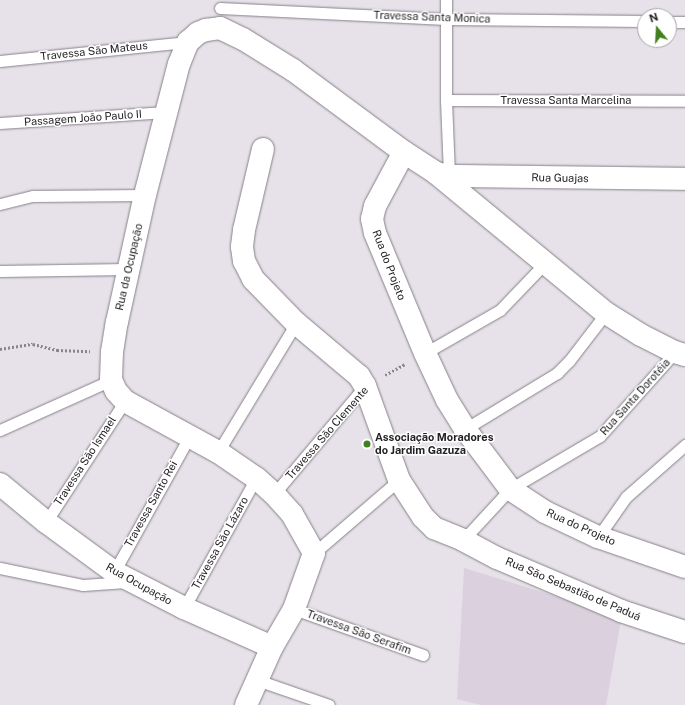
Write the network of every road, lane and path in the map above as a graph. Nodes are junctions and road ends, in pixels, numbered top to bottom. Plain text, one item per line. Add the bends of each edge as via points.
1 (446, 0) edge
2 (220, 12) edge
3 (446, 19) junction
4 (637, 21) edge
5 (188, 42) junction
6 (0, 61) edge
7 (446, 100) junction
8 (685, 101) edge
9 (166, 112) junction
10 (0, 123) edge
11 (263, 149) dead end
12 (404, 152) junction
13 (443, 174) junction
14 (685, 179) edge
15 (145, 195) junction
16 (0, 204) edge
17 (546, 262) junction
18 (128, 269) junction
19 (0, 271) edge
20 (606, 313) junction
21 (296, 323) junction
22 (0, 349) edge
23 (112, 352) junction
24 (425, 353) junction
25 (680, 353) edge
26 (111, 380) junction
27 (365, 386) junction
28 (125, 401) junction
29 (465, 429) junction
30 (0, 430) edge
31 (189, 437) junction
32 (685, 445) edge
33 (218, 452) junction
34 (256, 478) junction
35 (399, 480) junction
36 (0, 484) edge
37 (510, 489) junction
38 (274, 494) junction
39 (46, 522) junction
40 (598, 537) junction
41 (463, 540) junction
42 (314, 553) junction
43 (684, 563) edge
44 (0, 568) edge
45 (114, 572) junction
46 (133, 582) junction
47 (184, 608) junction
48 (294, 609) junction
49 (685, 632) edge
50 (272, 647) junction
51 (423, 655) dead end
52 (257, 680) junction
53 (246, 705) edge
54 (329, 705) edge

1 - 3 lane
2 - 3 lane, Travessa Santa Monica
2 - 5 street via 206,30
2 - 12 street via 243,39 293,70
3 - 4 lane, Travessa Santa Monica
3 - 7 lane
5 - 6 lane, Travessa São Mateus
5 - 9 street, Rua da Ocupação
7 - 8 lane, Travessa Santa Marcelina
7 - 13 lane
9 - 10 lane, Passagem João Paulo II
9 - 15 street, Rua da Ocupação
11 - 21 street, Rua São Sebastião de Paduá via 244,230 244,261 253,279
12 - 13 street
12 - 24 street, Rua do Projeto via 375,206 372,219 375,233
13 - 14 street, Rua Guajas
13 - 17 street
15 - 16 lane via 33,196
15 - 18 street, Rua da Ocupação
17 - 20 street
17 - 24 lane via 500,310
18 - 19 lane
18 - 23 street, Rua da Ocupação
20 - 25 street via 640,335
20 - 29 lane via 569,361 557,372
21 - 27 street, Rua São Sebastião de Paduá via 359,376
21 - 33 lane
22 - 23 path via 33,344 57,350
23 - 26 street, Rua da Ocupação
24 - 27 path, Travessa São Clemente
24 - 29 street, Rua do Projeto via 447,400
25 - 37 lane, Rua Santa Dorotéia via 600,436
26 - 28 street
26 - 30 lane
27 - 35 street, Rua São Sebastião de Paduá
27 - 38 lane, Travessa São Clemente
28 - 31 street
28 - 39 lane, Travessa São Ismael
29 - 37 street, Rua do Projeto
31 - 33 street
31 - 45 lane, Travessa Santo Rei
32 - 40 lane via 626,497
33 - 34 street
34 - 38 street
34 - 47 lane, Travessa São Lázaro
35 - 41 street, Rua São Sebastião de Paduá via 423,517 434,528
35 - 42 lane
36 - 39 street, Rua Ocupação
37 - 40 street, Rua do Projeto via 545,512
37 - 41 lane, Rua Santa Dorotéia
38 - 42 street via 296,520
39 - 45 street, Rua Ocupação
40 - 43 street, Rua do Projeto
41 - 49 street, Rua São Sebastião de Paduá via 498,558 621,611
42 - 48 street
44 - 46 lane via 83,585
45 - 46 street, Rua Ocupação
46 - 47 street, Rua Ocupação
47 - 50 street, Rua Ocupação
48 - 50 street
48 - 51 lane, Travessa São Serafim
50 - 52 street
52 - 53 street
52 - 54 lane

